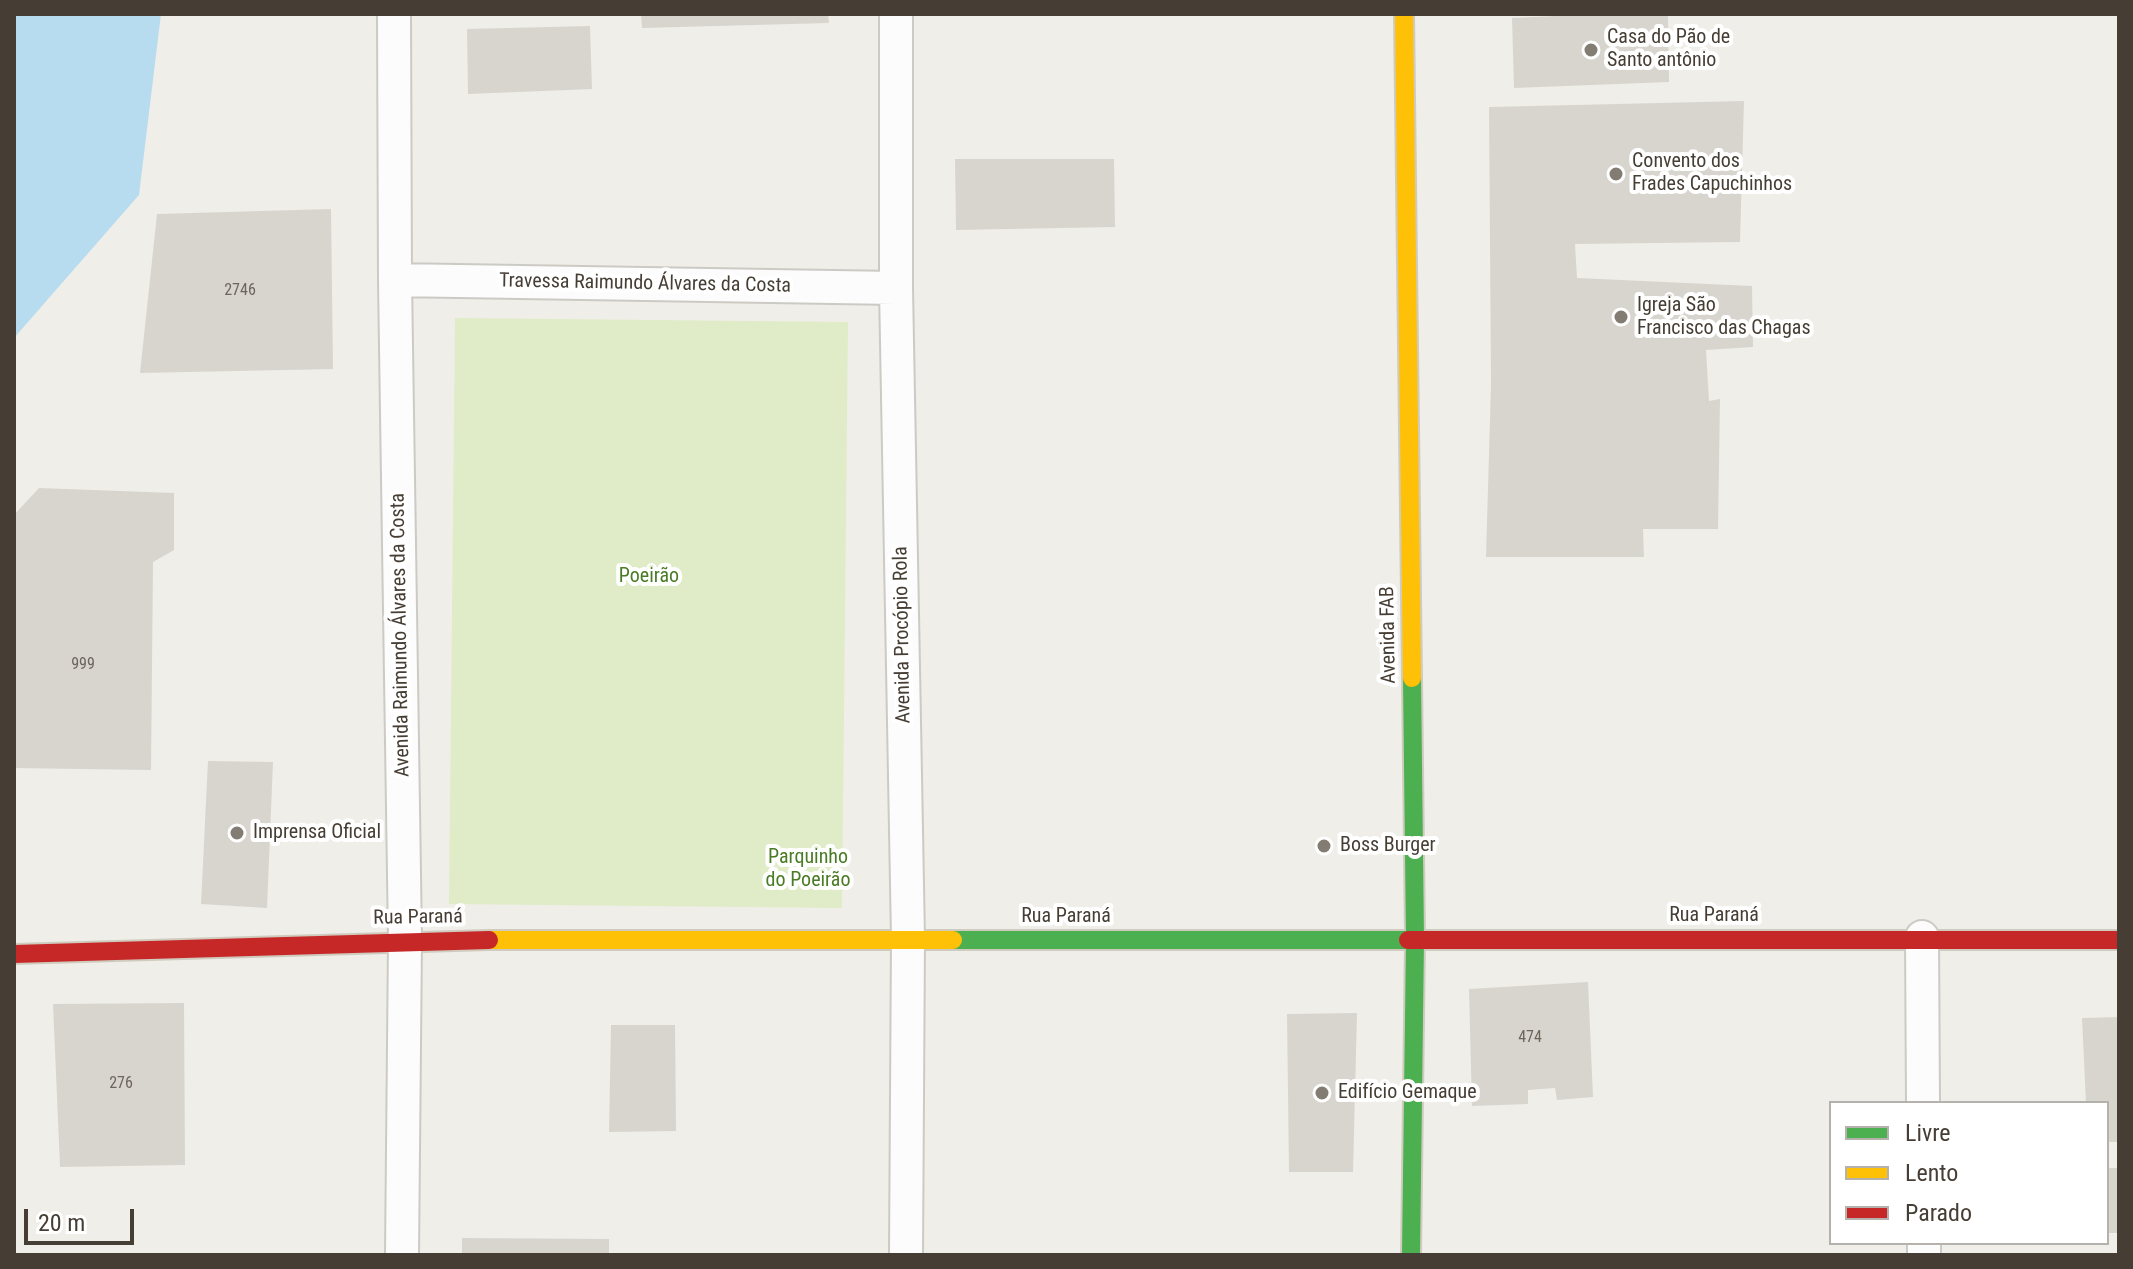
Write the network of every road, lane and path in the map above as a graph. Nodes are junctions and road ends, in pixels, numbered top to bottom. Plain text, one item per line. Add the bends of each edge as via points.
1 (394, 14) edge
2 (896, 14) edge
3 (1404, 14) edge
4 (395, 280) junction
5 (896, 288) junction
6 (1922, 937) junction
7 (908, 938) junction
8 (1415, 939) junction
9 (405, 940) junction
10 (2119, 940) edge
11 (14, 954) edge
12 (1923, 1101) edge
13 (402, 1255) edge
14 (906, 1255) edge
15 (1411, 1255) edge

1 - 4 street, Avenida Raimundo Álvares da Costa
2 - 5 street, Avenida Procópio Rola
3 - 8 street, Avenida FAB
4 - 5 street, Travessa Raimundo Álvares da Costa
4 - 9 street, Avenida Raimundo Álvares da Costa
5 - 7 street, Avenida Procópio Rola
6 - 8 street, Rua Paraná
6 - 10 street, Rua Paraná
6 - 12 street
7 - 8 street, Rua Paraná
7 - 9 street, Rua Paraná
7 - 14 street, Avenida Procópio Rola
8 - 15 street, Avenida FAB
9 - 11 street, Rua Paraná
9 - 13 street, Avenida Raimundo Álvares da Costa

